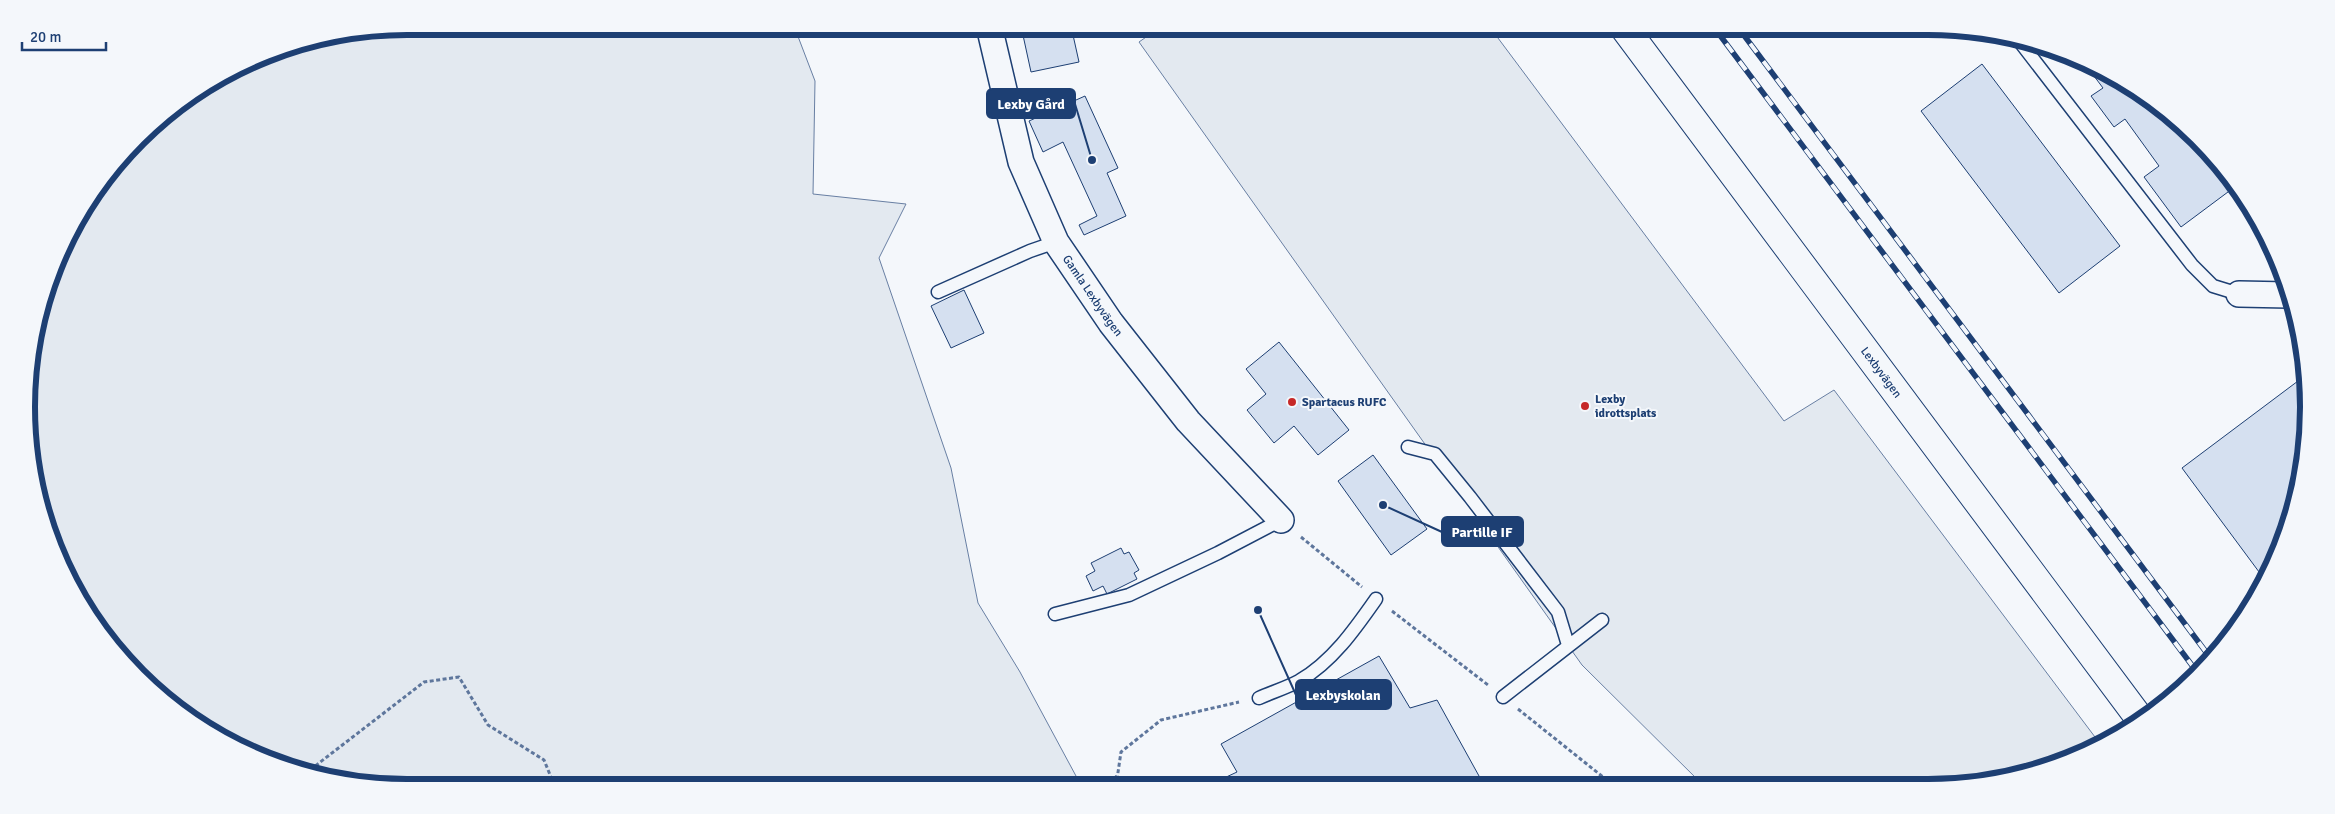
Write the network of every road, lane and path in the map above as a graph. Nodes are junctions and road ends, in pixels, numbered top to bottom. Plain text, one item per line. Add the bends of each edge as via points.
1 (992, 35) edge
2 (1631, 35) edge
3 (2025, 48) edge
4 (1056, 242) junction
5 (938, 292) dead end
6 (2239, 294) joint
7 (2282, 295) edge
8 (1408, 447) dead end
9 (1281, 520) junction
10 (1376, 599) junction
11 (1055, 614) dead end
12 (1602, 620) dead end
13 (1568, 645) junction
14 (1503, 697) junction
15 (1259, 698) joint
16 (2137, 715) edge
17 (314, 767) edge
18 (1117, 776) junction
19 (551, 779) edge
20 (1113, 779) edge
21 (1117, 779) edge
22 (1606, 779) edge

1 - 4 street, Gamla Lexbyvägen via 1021,162
2 - 16 street, Lexbyvägen
3 - 6 lane via 2192,265 2213,286
4 - 5 lane
4 - 9 street, Gamla Lexbyvägen via 1111,323 1188,421
6 - 7 street
8 - 13 lane via 1435,454 1470,497 1558,612
9 - 10 path
9 - 11 lane via 1129,595
10 - 14 path
10 - 15 lane via 1335,652 1300,680
12 - 13 lane
13 - 14 lane
14 - 22 path
15 - 18 path via 1161,720 1121,752
17 - 19 path via 424,682 459,677 488,725 544,760
18 - 20 path
18 - 21 path

